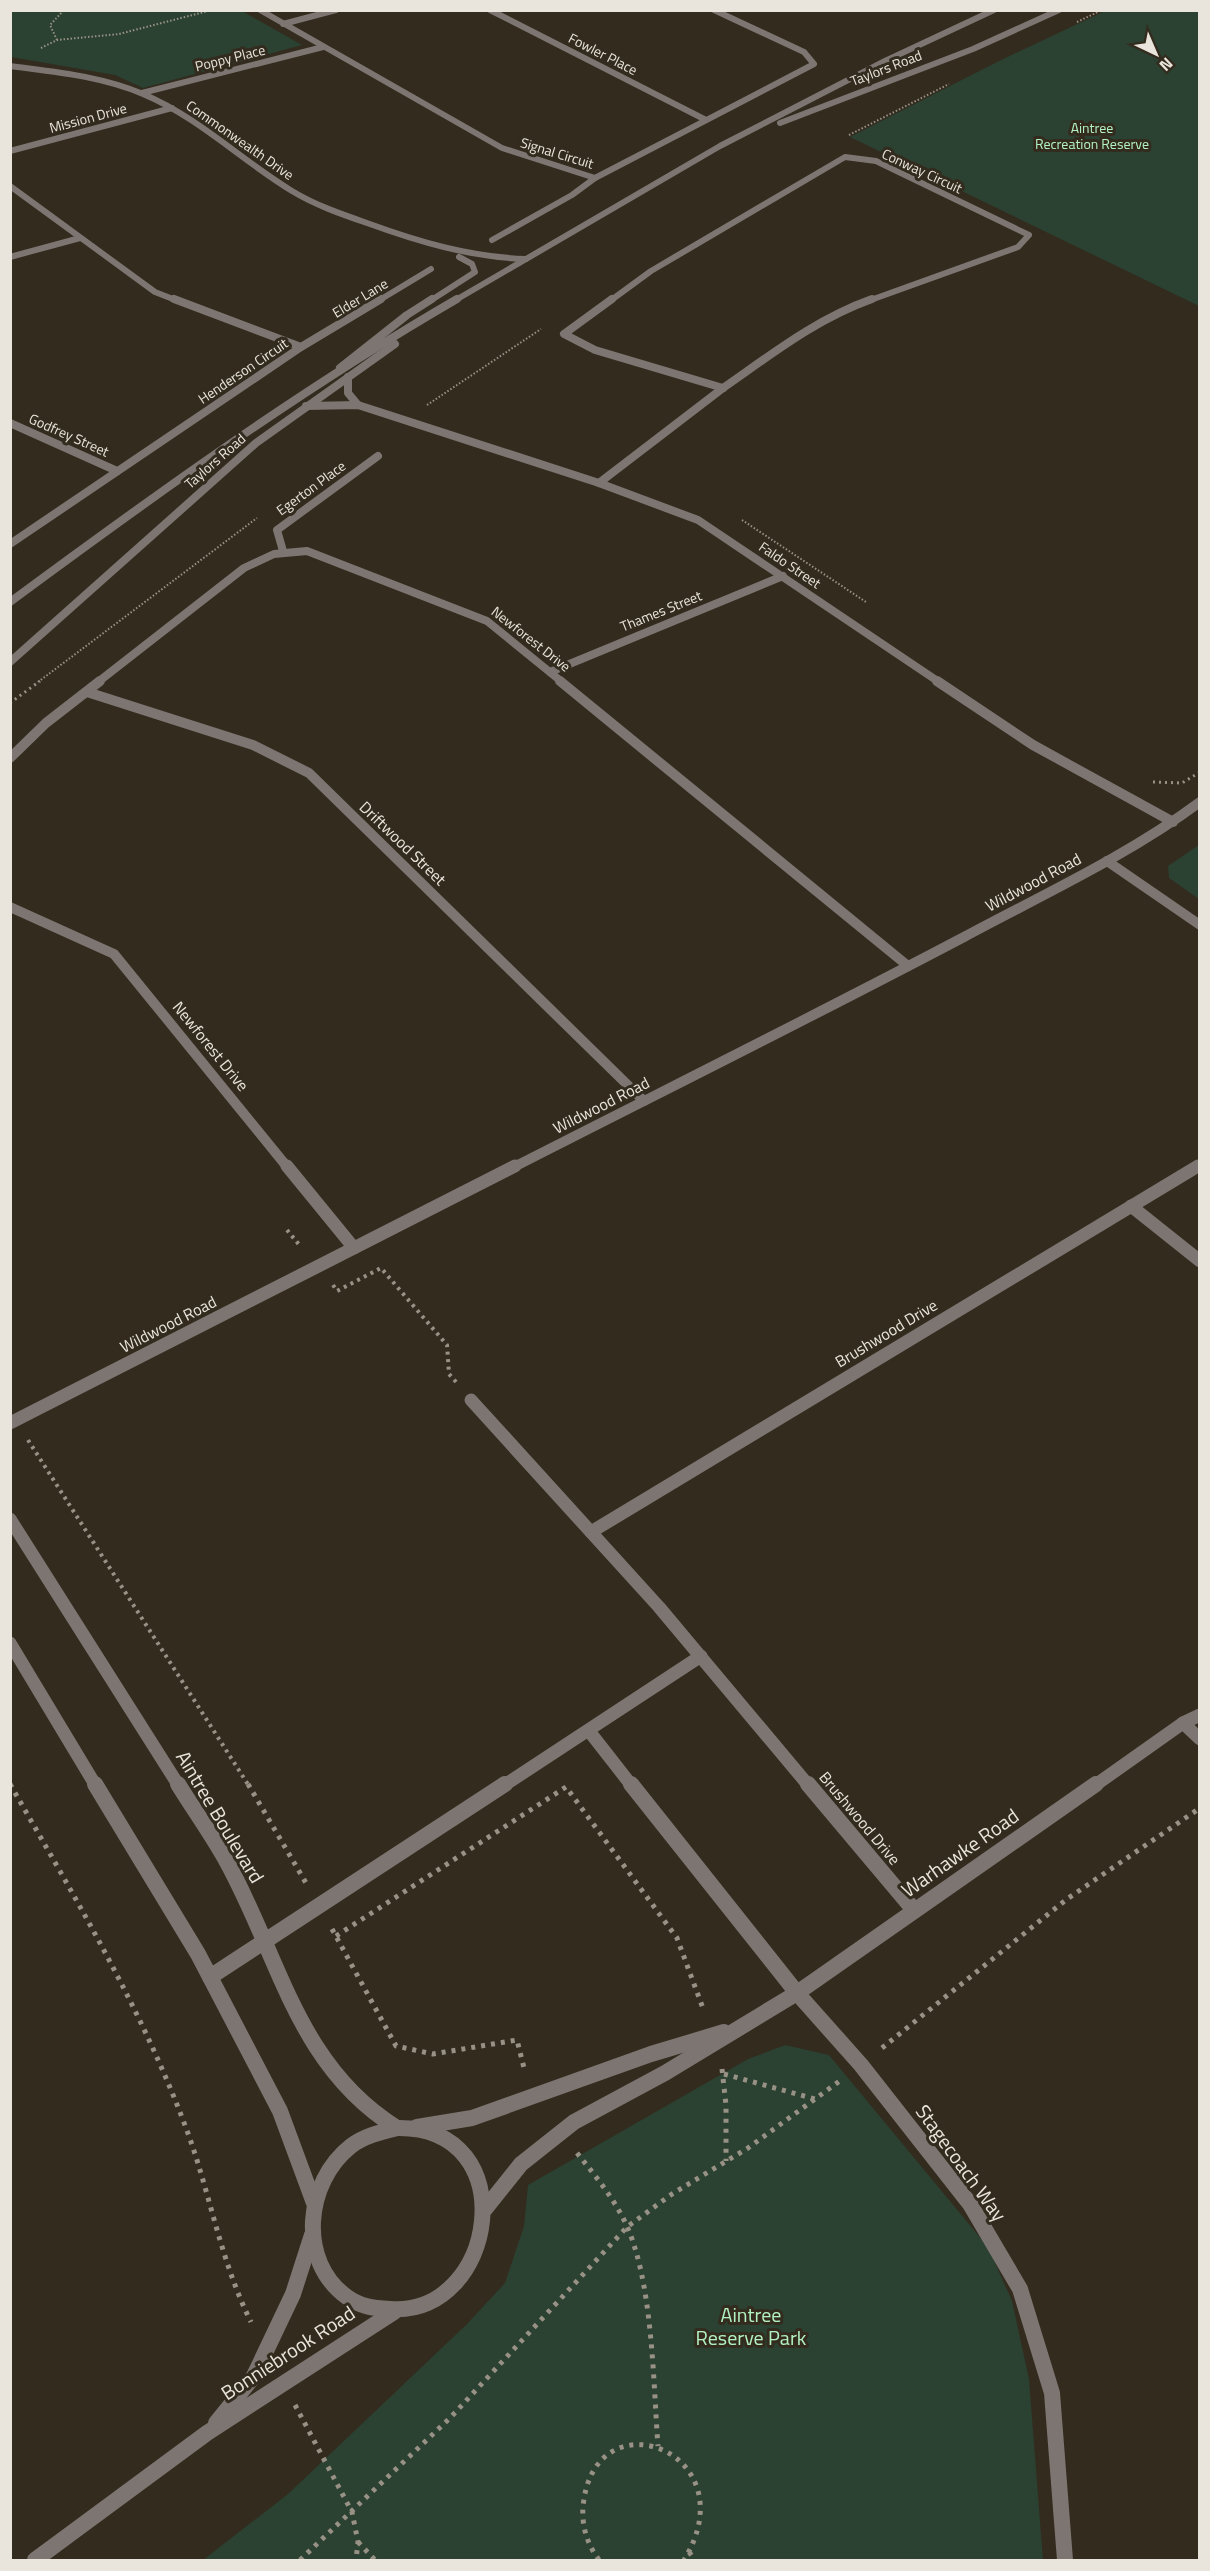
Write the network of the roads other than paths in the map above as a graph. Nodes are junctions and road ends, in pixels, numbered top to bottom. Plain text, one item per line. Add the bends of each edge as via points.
1 (260, 10) edge
2 (336, 10) edge
3 (490, 10) edge
4 (714, 10) edge
5 (994, 10) edge
6 (1059, 10) edge
7 (283, 24) junction
8 (323, 47) junction
9 (10, 66) edge
10 (142, 93) junction
11 (172, 108) junction
12 (706, 120) junction
13 (720, 147) junction
14 (10, 151) edge
15 (595, 178) junction
16 (10, 186) edge
17 (80, 238) junction
18 (492, 240) dead end
19 (451, 252) junction
20 (10, 257) edge
21 (526, 259) junction
22 (431, 269) dead end
23 (454, 303) junction
24 (302, 347) junction
25 (333, 373) junction
26 (348, 376) junction
27 (723, 388) junction
28 (358, 405) junction
29 (306, 406) junction
30 (10, 423) edge
31 (378, 456) dead end
32 (117, 471) junction
33 (599, 483) junction
34 (10, 544) edge
35 (283, 551) junction
36 (783, 576) junction
37 (10, 602) edge
38 (10, 662) edge
39 (550, 672) junction
40 (87, 692) junction
41 (10, 758) edge
42 (1200, 802) edge
43 (1173, 822) junction
44 (1107, 861) junction
45 (10, 907) edge
46 (1200, 925) edge
47 (908, 966) junction
48 (644, 1101) junction
49 (1200, 1165) edge
50 (1131, 1206) junction
51 (354, 1248) junction
52 (1200, 1261) edge
53 (471, 1400) road end
54 (13, 1421) edge
55 (10, 1519) edge
56 (591, 1532) junction
57 (10, 1643) edge
58 (701, 1656) junction
59 (1200, 1715) edge
60 (1184, 1723) junction
61 (589, 1731) junction
62 (1200, 1740) edge
63 (914, 1910) junction
64 (265, 1941) junction
65 (210, 1977) junction
66 (797, 1993) junction
67 (713, 2039) junction
68 (403, 2128) junction
69 (314, 2203) junction
70 (485, 2209) junction
71 (312, 2235) junction
72 (394, 2312) junction
73 (207, 2433) junction
74 (35, 2560) edge
75 (1065, 2560) edge

1 - 7 street, Signal Circuit
2 - 7 street
3 - 12 street, Fowler Place
4 - 12 street, Signal Circuit via 804,52 814,64
5 - 13 street, Taylors Road via 885,61
6 - 13 street, Taylors Road via 973,49
7 - 8 street, Signal Circuit
8 - 10 street, Poppy Place
8 - 15 street, Signal Circuit via 502,148
9 - 10 street, Commonwealth Drive via 86,77
10 - 11 street, Commonwealth Drive
11 - 14 street, Mission Drive
11 - 19 street, Commonwealth Drive via 317,204
12 - 15 street, Signal Circuit
13 - 21 street, Taylors Road
15 - 18 street
16 - 17 street, Henderson Circuit
17 - 20 street
17 - 24 street, Henderson Circuit via 155,292
19 - 21 street, Commonwealth Drive
19 - 25 street, Commonwealth Drive via 471,263 475,272 407,315
21 - 23 street, Taylors Road
22 - 24 street, Elder Lane
23 - 25 street, Taylors Road
23 - 26 street, Taylors Road
24 - 32 street, Henderson Circuit
25 - 37 street, Taylors Road via 153,496
26 - 28 street via 348,393
26 - 29 street, Taylors Road
27 - 27 street, Conway Circuit via 839,311 1018,247 1029,236 876,161 845,157 651,271 564,334 595,350
27 - 33 street, Conway Circuit
28 - 29 street, Faldo Street
28 - 33 street, Faldo Street
29 - 38 street, Taylors Road via 256,443
30 - 32 street, Godfrey Street
31 - 35 street, Egerton Place via 277,530
32 - 34 street, Henderson Circuit
33 - 36 street, Faldo Street via 698,520
35 - 39 street, Newforest Drive via 307,551 487,621
35 - 40 street, Newforest Drive via 244,568
36 - 39 street, Thames Street
36 - 43 street, Faldo Street via 1033,746
39 - 47 street, Newforest Drive
40 - 41 street, Newforest Drive via 46,723
40 - 48 street, Driftwood Street via 253,745 309,773
42 - 43 street, Wildwood Road
43 - 44 street, Wildwood Road
44 - 46 street
44 - 47 street, Wildwood Road
45 - 51 street, Newforest Drive via 114,954
47 - 48 street, Wildwood Road
48 - 51 street, Wildwood Road
49 - 50 street, Brushwood Drive
50 - 52 street
50 - 56 street, Brushwood Drive
51 - 54 street, Wildwood Road
53 - 56 street, Brushwood Drive
55 - 64 street, Aintree Boulevard via 227,1862
56 - 58 street, Brushwood Drive
57 - 65 street
58 - 61 street
58 - 63 street, Brushwood Drive
59 - 60 street, Warhawke Road
60 - 62 street
60 - 63 street, Warhawke Road
61 - 64 street
61 - 66 street, Stagecoach Way
63 - 66 street, Warhawke Road
64 - 65 street
64 - 68 street, Aintree Boulevard via 307,2036 322,2058 373,2113
65 - 69 street via 280,2111
66 - 67 street, Warhawke Road via 745,2025
66 - 75 street, Stagecoach Way via 861,2065 970,2204 1020,2289 1052,2393
67 - 68 street via 651,2054 472,2118
67 - 70 street via 574,2122 521,2164
68 - 69 street via 371,2134 348,2149 327,2172
68 - 70 street via 423,2129 447,2139 467,2157 480,2181
69 - 71 street
70 - 72 street via 482,2238 471,2266 452,2288 425,2306
71 - 72 street via 320,2265 338,2290 363,2306
71 - 73 street, Bonniebrook Road via 292,2294 254,2376
72 - 73 street, Bonniebrook Road
73 - 74 street, Bonniebrook Road

